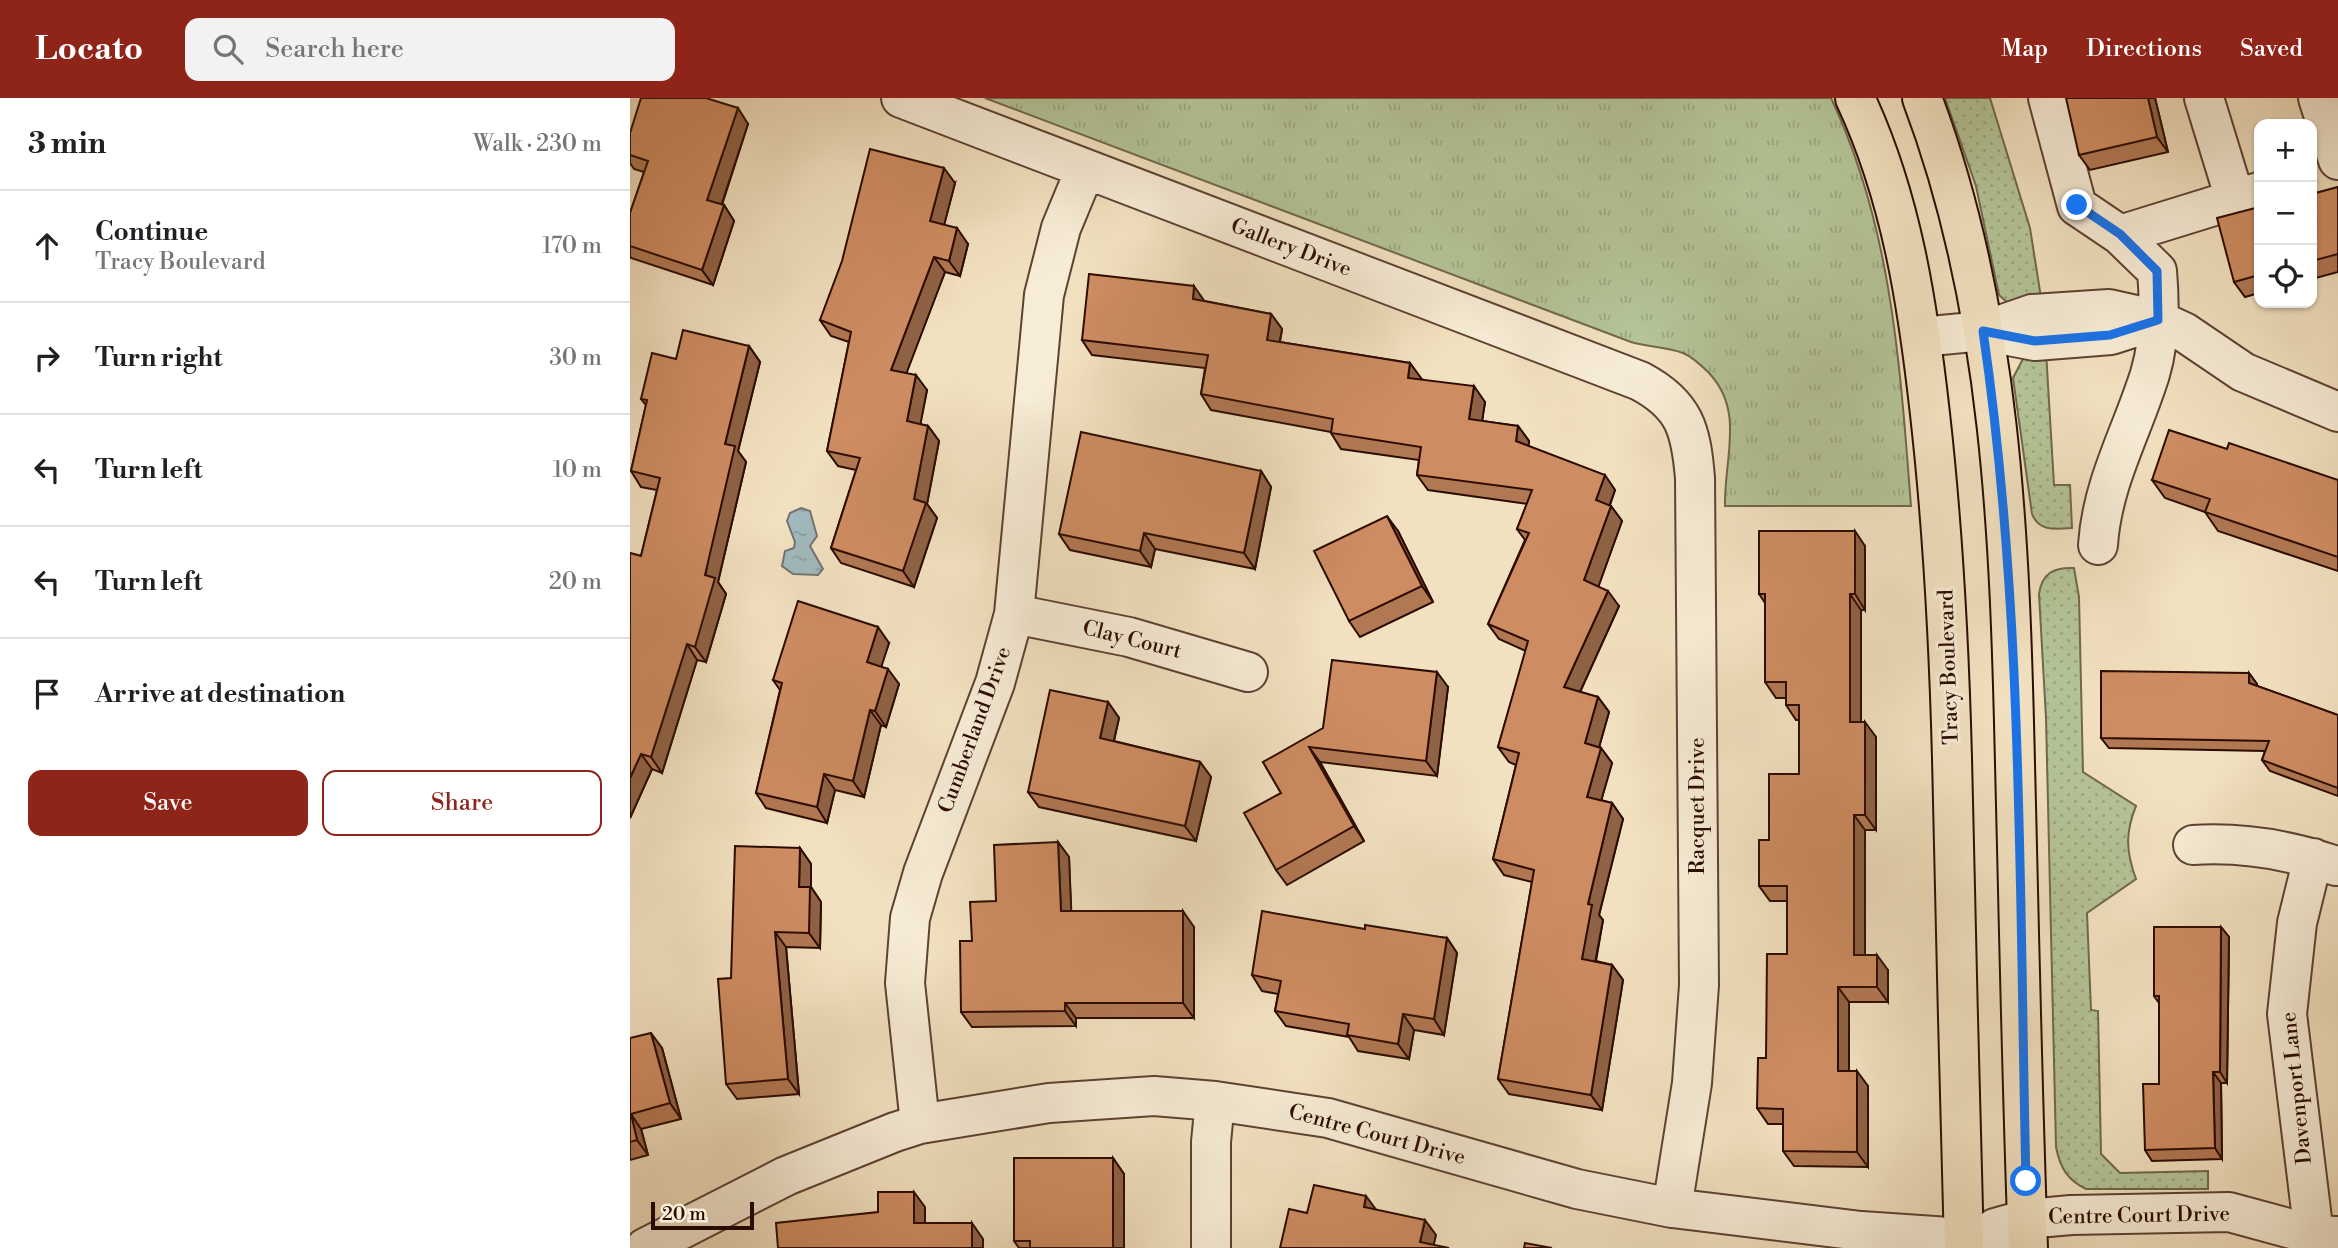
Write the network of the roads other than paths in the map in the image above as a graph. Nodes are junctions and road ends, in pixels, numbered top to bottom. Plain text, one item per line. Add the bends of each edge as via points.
1 (901, 98) edge
2 (1855, 98) edge
3 (1922, 98) edge
4 (2048, 98) edge
5 (2204, 98) edge
6 (2318, 98) edge
7 (2338, 160) edge
8 (2338, 169) edge
9 (1085, 170) junction
10 (2317, 175) edge
11 (2247, 195) edge
12 (2120, 234) junction
13 (2158, 320) junction
14 (1983, 331) junction
15 (1921, 337) junction
16 (1676, 407) joint
17 (2338, 412) edge
18 (2098, 545) dead end
19 (1014, 614) junction
20 (1248, 671) dead end
21 (2193, 845) dead end
22 (2326, 863) edge
23 (1215, 1101) junction
24 (920, 1124) junction
25 (1672, 1208) junction
26 (2027, 1233) edge
27 (2326, 1236) edge
28 (1976, 1244) edge
29 (645, 1248) edge
30 (1211, 1248) edge
31 (2261, 1248) edge

1 - 9 street, Gallery Drive
2 - 15 main road, Tracy Boulevard via 1900,224
3 - 14 main road via 1957,203
4 - 12 street via 2077,205
5 - 11 street
6 - 7 street
8 - 10 street
9 - 16 street, Gallery Drive via 1640,381 1660,391
9 - 19 street, Cumberland Drive via 1061,228 1045,295
11 - 12 street
12 - 13 street via 2157,271
13 - 14 street via 2110,335 2035,341
13 - 17 street via 2243,372
13 - 18 street via 2150,373 2107,488
14 - 15 street
14 - 26 main road via 2010,595
15 - 28 main road, Tracy Boulevard via 1944,542
16 - 25 street, Racquet Drive via 1692,437 1695,478 1699,985 1692,1083
19 - 20 street, Clay Court via 1129,637
19 - 24 street, Cumberland Drive via 995,683 909,918 905,983
21 - 22 street via 2231,843
22 - 27 street, Davenport Lane via 2297,923 2287,1014
23 - 24 street, Centre Court Drive via 1154,1096 1049,1103
23 - 25 street, Centre Court Drive via 1328,1118 1552,1182
23 - 30 street
24 - 29 street, Centre Court Drive via 786,1176
25 - 28 street, Centre Court Drive
26 - 27 street, Centre Court Drive via 2229,1212
26 - 28 street, Centre Court Drive
27 - 31 street

